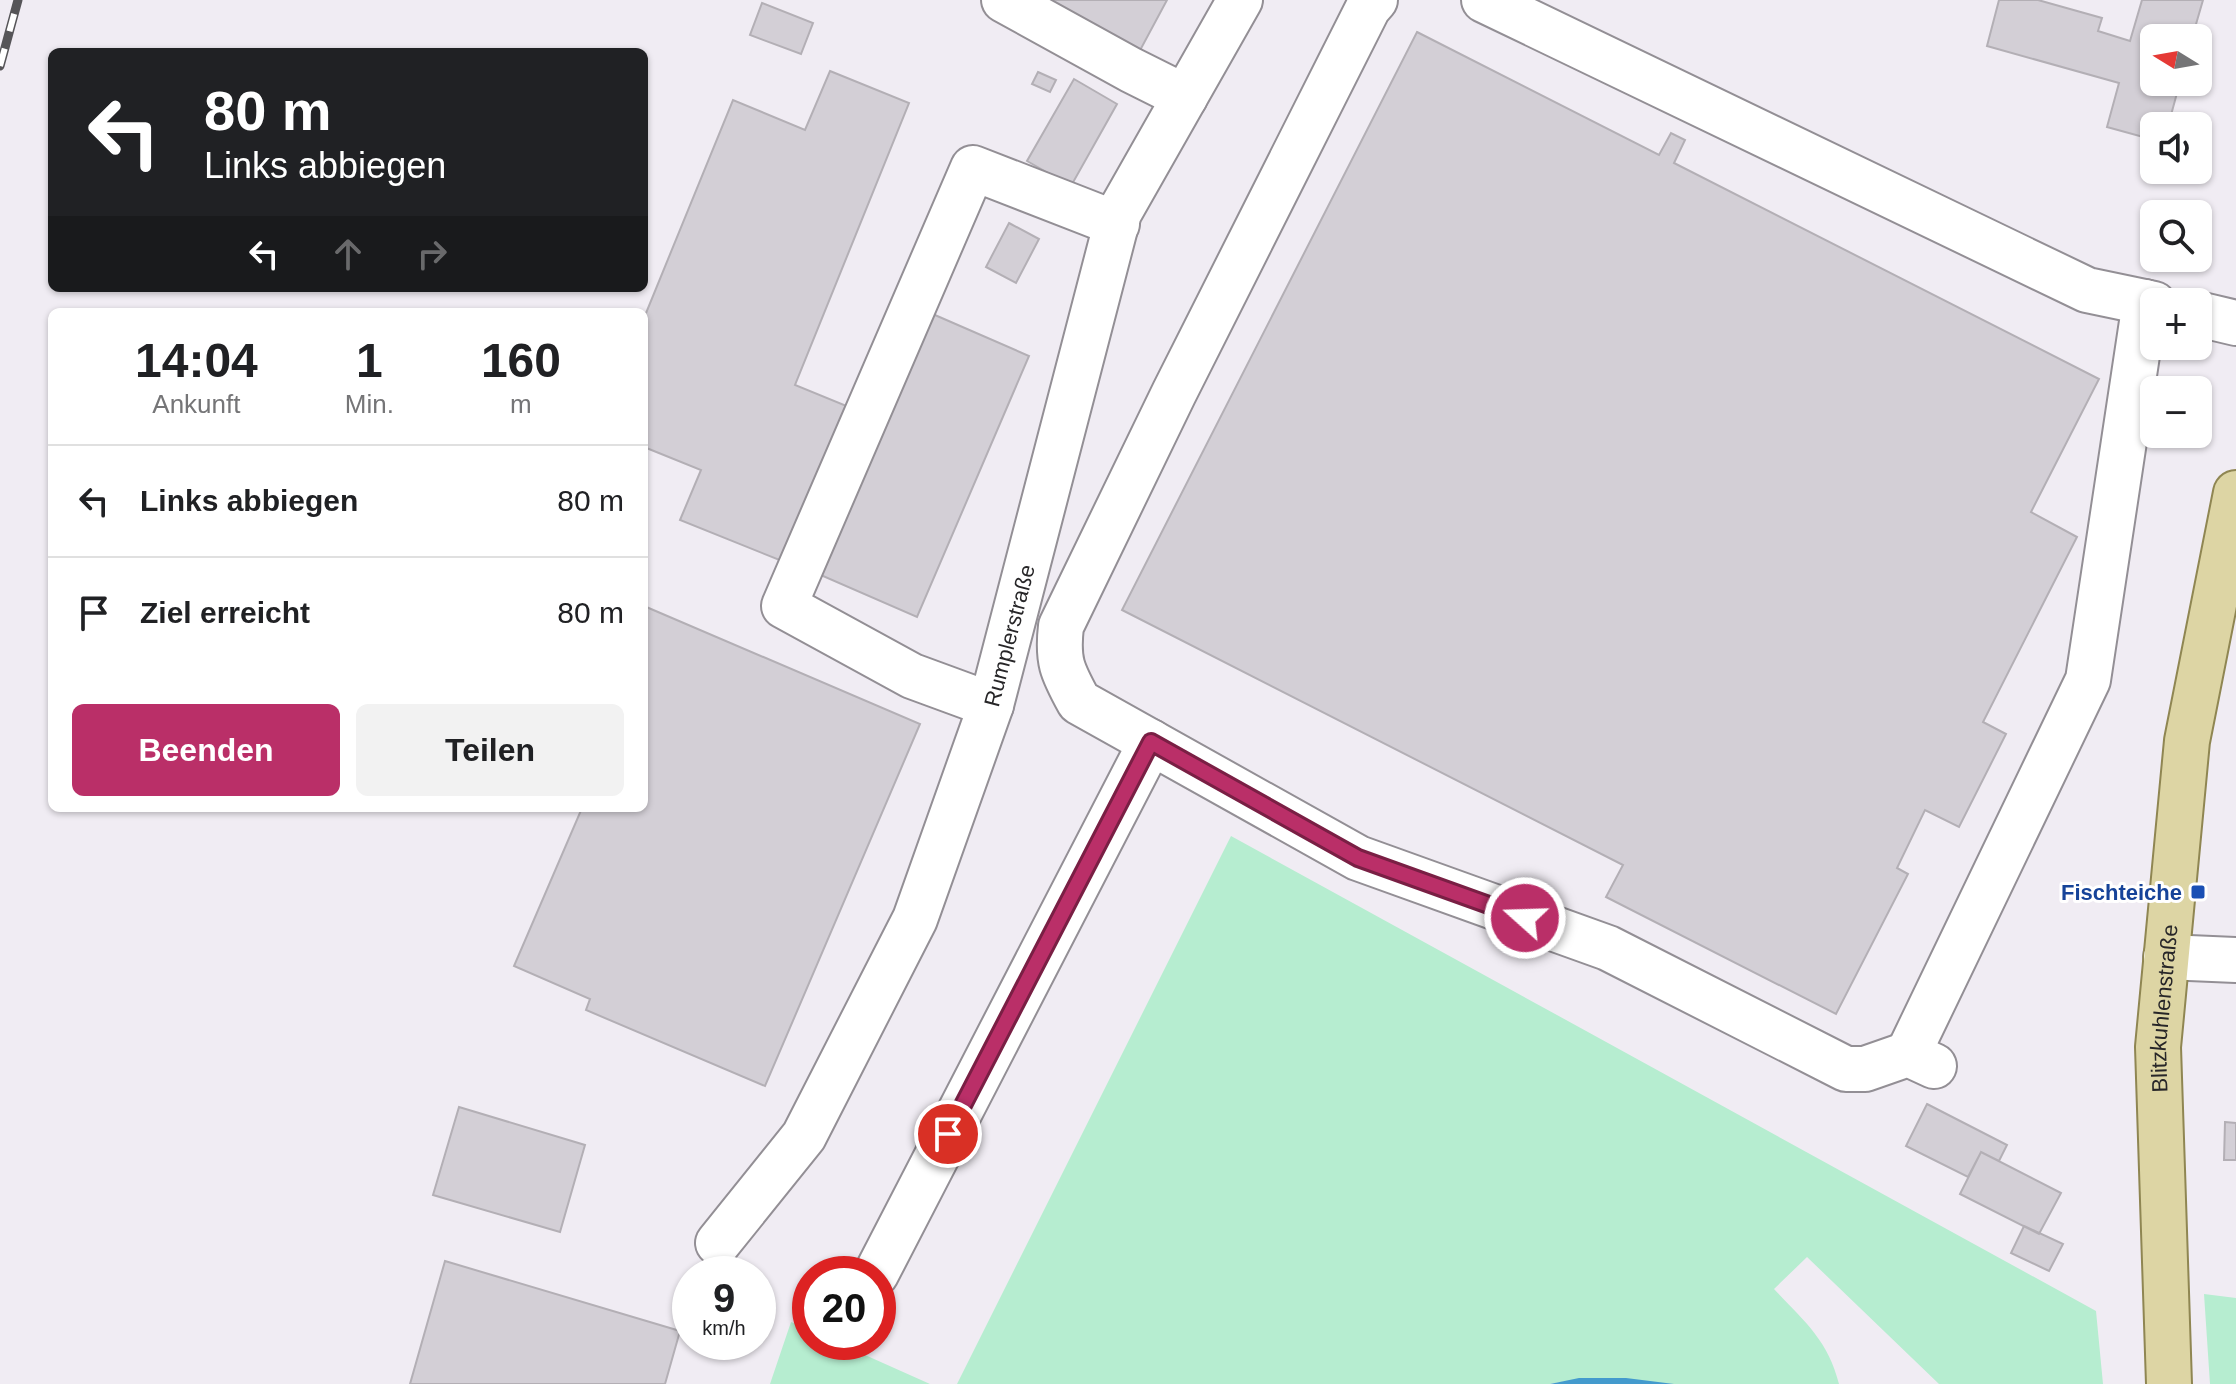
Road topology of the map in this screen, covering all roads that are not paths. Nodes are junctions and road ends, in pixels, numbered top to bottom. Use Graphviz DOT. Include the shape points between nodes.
graph roads {
  1 [pos="1004,0"];
  2 [pos="1240,0"];
  3 [pos="1375,0"];
  4 [pos="1484,0"];
  5 [pos="1185,97"];
  6 [pos="1117,224"];
  7 [pos="2140,301"];
  8 [pos="2212,317"];
  9 [pos="2236,323"];
  10 [pos="2141,360"];
  11 [pos="2236,493"];
  12 [pos="991,705"];
  13 [pos="1151,742"];
  14 [pos="2166,957"];
  15 [pos="2236,960"];
  16 [pos="718,1243"];
  17 [pos="885,1256"];
  18 [pos="2169,1384"];
  1 -- 5 [label="street"];
  2 -- 5 [label="street, Rumplerstraße"];
  3 -- 13 [label="street" via="1061,626 1058,654 1079,702"];
  4 -- 7 [label="street" via="2087,290"];
  5 -- 6 [label="street, Rumplerstraße"];
  6 -- 12 [label="street, Rumplerstraße"];
  6 -- 12 [label="street" via="973,168 784,606 912,676"];
  8 -- 9 [label="street"];
  10 -- 13 [label="street" via="2088,680 1921,1060 1846,1069 1608,948 1358,858"];
  11 -- 14 [label="main road, Blitzkuhlenstraße" via="2187,741"];
  12 -- 16 [label="street, Rumplerstraße" via="908,932 804,1136"];
  13 -- 17 [label="street"];
  14 -- 15 [label="street"];
  14 -- 18 [label="main road, Blitzkuhlenstraße" via="2158,1047"];
}
